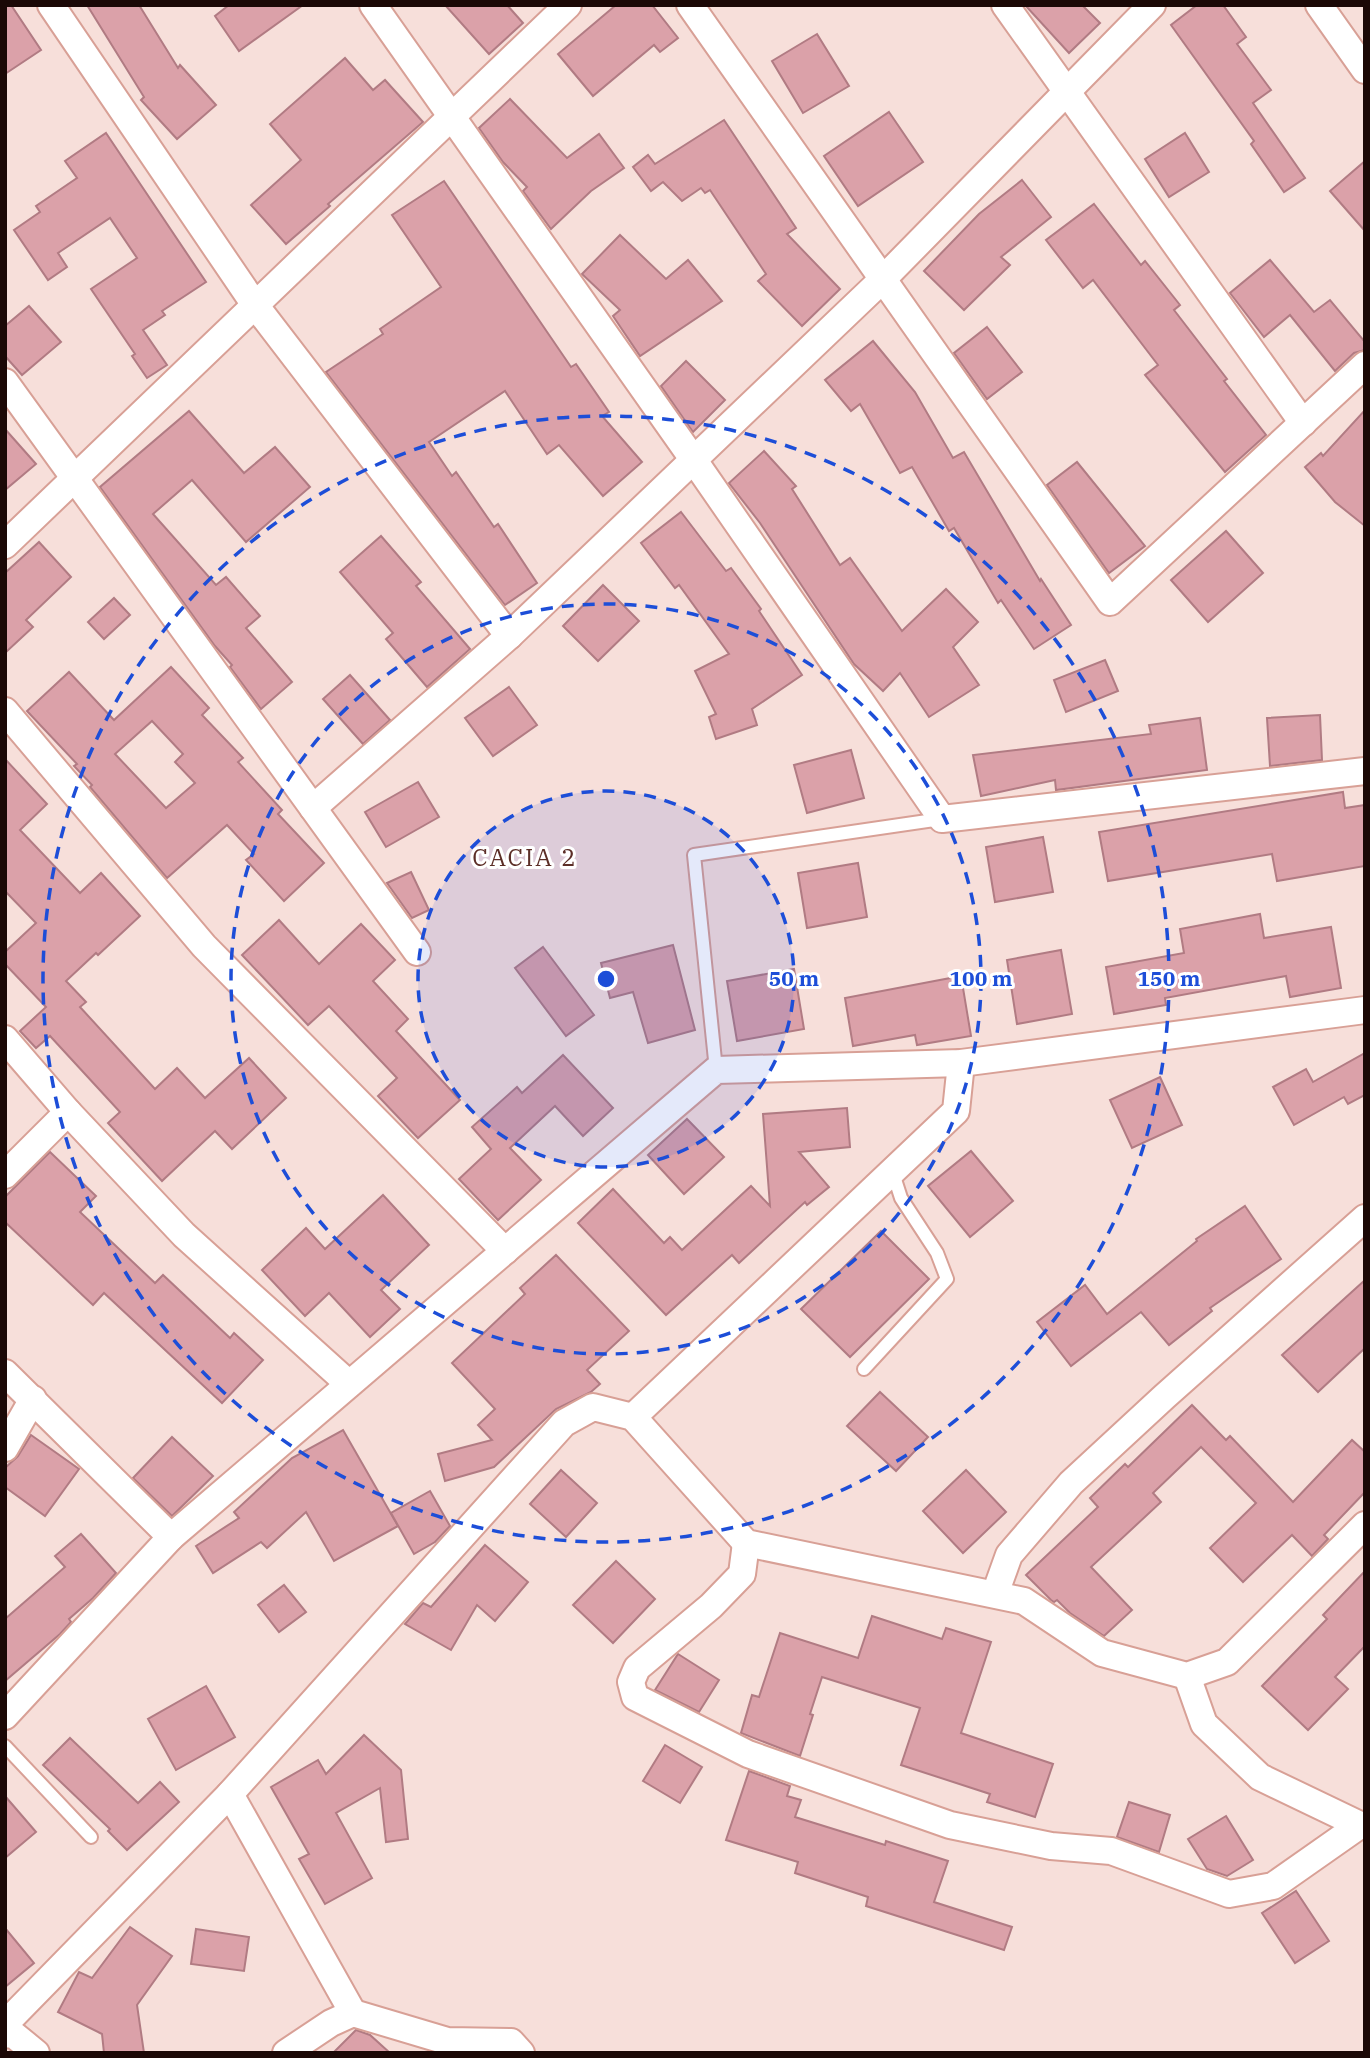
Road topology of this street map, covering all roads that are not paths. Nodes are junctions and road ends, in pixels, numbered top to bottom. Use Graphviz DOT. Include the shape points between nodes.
graph roads {
  1 [pos="51,5"];
  2 [pos="373,5"];
  3 [pos="568,5"];
  4 [pos="690,5"];
  5 [pos="1005,5"];
  6 [pos="1152,5"];
  7 [pos="1319,5"];
  8 [pos="1365,70"];
  9 [pos="1067,92"];
  10 [pos="452,117"];
  11 [pos="883,279"];
  12 [pos="255,305"];
  13 [pos="1365,365"];
  14 [pos="5,382"];
  15 [pos="1303,423"];
  16 [pos="693,459"];
  17 [pos="75,478"];
  18 [pos="5,545"];
  19 [pos="509,636"];
  20 [pos="5,711"];
  21 [pos="1365,771"];
  22 [pos="313,808"];
  23 [pos="942,819"];
  24 [pos="417,952"];
  25 [pos="1365,1010"];
  26 [pos="5,1039"];
  27 [pos="961,1063"];
  28 [pos="716,1070"];
  29 [pos="68,1112"];
  30 [pos="892,1169"];
  31 [pos="5,1175"];
  32 [pos="1365,1218"];
  33 [pos="505,1251"];
  34 [pos="864,1369"];
  35 [pos="5,1373"];
  36 [pos="349,1384"];
  37 [pos="33,1399"];
  38 [pos="633,1416"];
  39 [pos="5,1448"];
  40 [pos="1365,1525"];
  41 [pos="172,1537"];
  42 [pos="746,1543"];
  43 [pos="995,1594"];
  44 [pos="1188,1676"];
  45 [pos="5,1716"];
  46 [pos="5,1746"];
  47 [pos="230,1794"];
  48 [pos="91,1837"];
  49 [pos="354,2013"];
  50 [pos="5,2024"];
  51 [pos="5,2034"];
  52 [pos="36,2053"];
  53 [pos="286,2053"];
  54 [pos="522,2053"];
  1 -- 12 [label="street"];
  2 -- 10 [label="street"];
  3 -- 10 [label="street"];
  4 -- 11 [label="street"];
  5 -- 9 [label="street"];
  6 -- 9 [label="street"];
  7 -- 8 [label="street"];
  9 -- 11 [label="street"];
  9 -- 15 [label="street"];
  10 -- 12 [label="street"];
  10 -- 16 [label="street"];
  11 -- 15 [label="street" via="1110,602"];
  11 -- 16 [label="street"];
  12 -- 17 [label="street"];
  12 -- 19 [label="street"];
  13 -- 15 [label="street"];
  14 -- 17 [label="street"];
  16 -- 19 [label="street"];
  16 -- 23 [label="street"];
  17 -- 18 [label="street"];
  17 -- 22 [label="street"];
  19 -- 22 [label="street"];
  20 -- 33 [label="street" via="204,946"];
  21 -- 23 [label="street"];
  22 -- 24 [label="street"];
  23 -- 28 [label="lane" via="694,855"];
  25 -- 27 [label="street"];
  26 -- 29 [label="street"];
  27 -- 28 [label="street"];
  27 -- 30 [label="street" via="956,1111"];
  28 -- 33 [label="street"];
  29 -- 31 [label="street"];
  29 -- 36 [label="street" via="184,1235"];
  30 -- 34 [label="lane" via="901,1198 937,1253 947,1279"];
  30 -- 38 [label="street"];
  32 -- 43 [label="street" via="1071,1483 1009,1555"];
  33 -- 36 [label="street"];
  35 -- 37 [label="street"];
  36 -- 41 [label="street"];
  37 -- 39 [label="street"];
  37 -- 41 [label="street"];
  38 -- 42 [label="street"];
  38 -- 47 [label="street" via="593,1407 564,1423"];
  40 -- 44 [label="street" via="1227,1662"];
  41 -- 45 [label="street"];
  42 -- 43 [label="street"];
  42 -- 44 [label="street" via="742,1574 637,1668 631,1682 635,1697 748,1754 950,1825 1051,1846 1111,1851 1229,1894 1273,1886 1360,1825 1260,1777 1204,1724"];
  43 -- 44 [label="street" via="1024,1601 1102,1653"];
  46 -- 48 [label="lane"];
  47 -- 49 [label="street"];
  47 -- 50 [label="street"];
  49 -- 53 [label="street"];
  49 -- 54 [label="street" via="447,2041 511,2042"];
  51 -- 52 [label="street" via="14,2035"];
}
